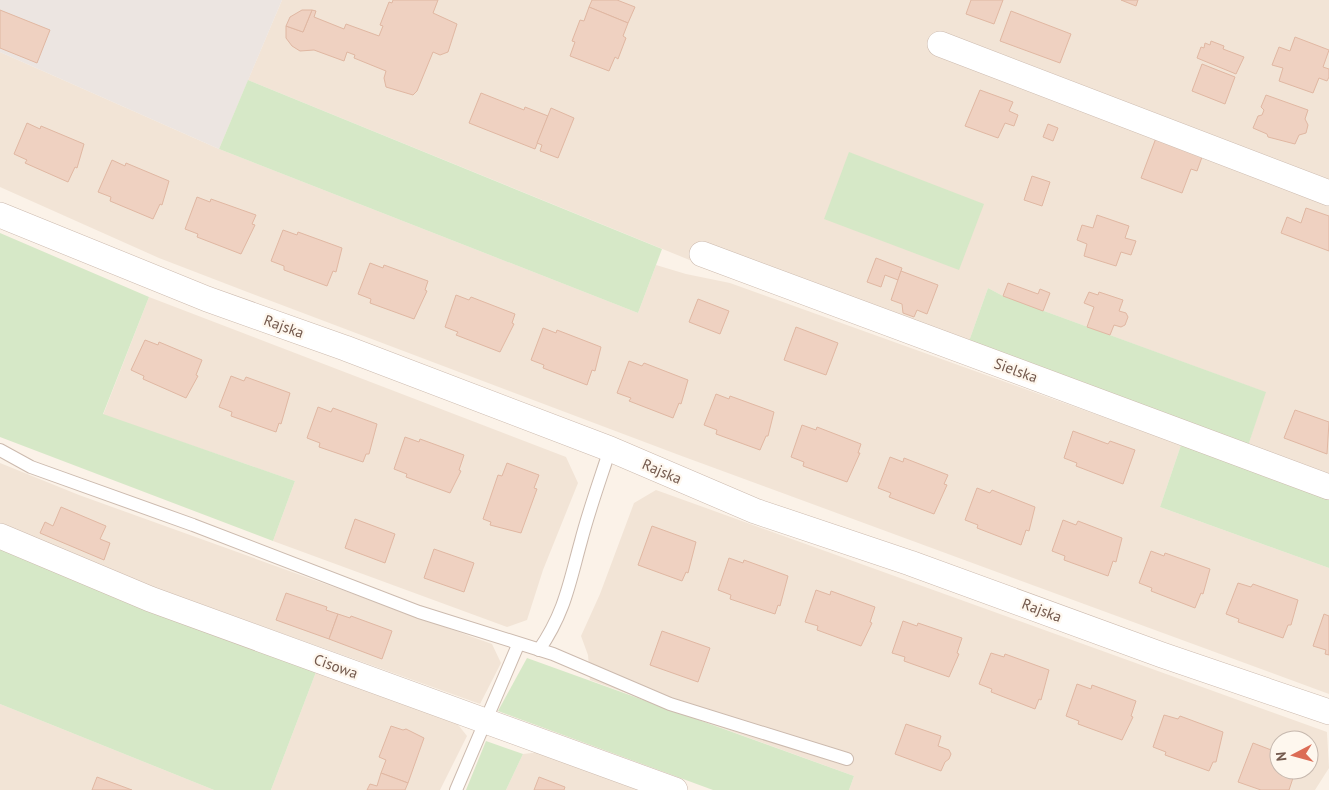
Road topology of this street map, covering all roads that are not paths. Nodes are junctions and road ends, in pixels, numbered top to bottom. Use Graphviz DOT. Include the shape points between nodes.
graph roads {
  1 [pos="940,44"];
  2 [pos="1329,193"];
  3 [pos="0,215"];
  4 [pos="702,254"];
  5 [pos="610,449"];
  6 [pos="0,450"];
  7 [pos="1329,487"];
  8 [pos="0,536"];
  9 [pos="518,645"];
  10 [pos="539,650"];
  11 [pos="1329,712"];
  12 [pos="486,721"];
  13 [pos="847,759"];
  14 [pos="456,790"];
  15 [pos="675,790"];
  1 -- 2 [label="street"];
  3 -- 5 [label="street, Rajska" via="207,299"];
  4 -- 7 [label="street, Sielska"];
  5 -- 10 [label="lane" via="563,607"];
  5 -- 11 [label="street, Rajska" via="755,511"];
  6 -- 9 [label="lane" via="31,467 419,612"];
  8 -- 12 [label="street, Cisowa" via="150,599"];
  9 -- 10 [label="lane"];
  9 -- 12 [label="lane"];
  10 -- 13 [label="lane" via="600,672 670,704"];
  12 -- 14 [label="lane"];
  12 -- 15 [label="street, Cisowa"];
}
